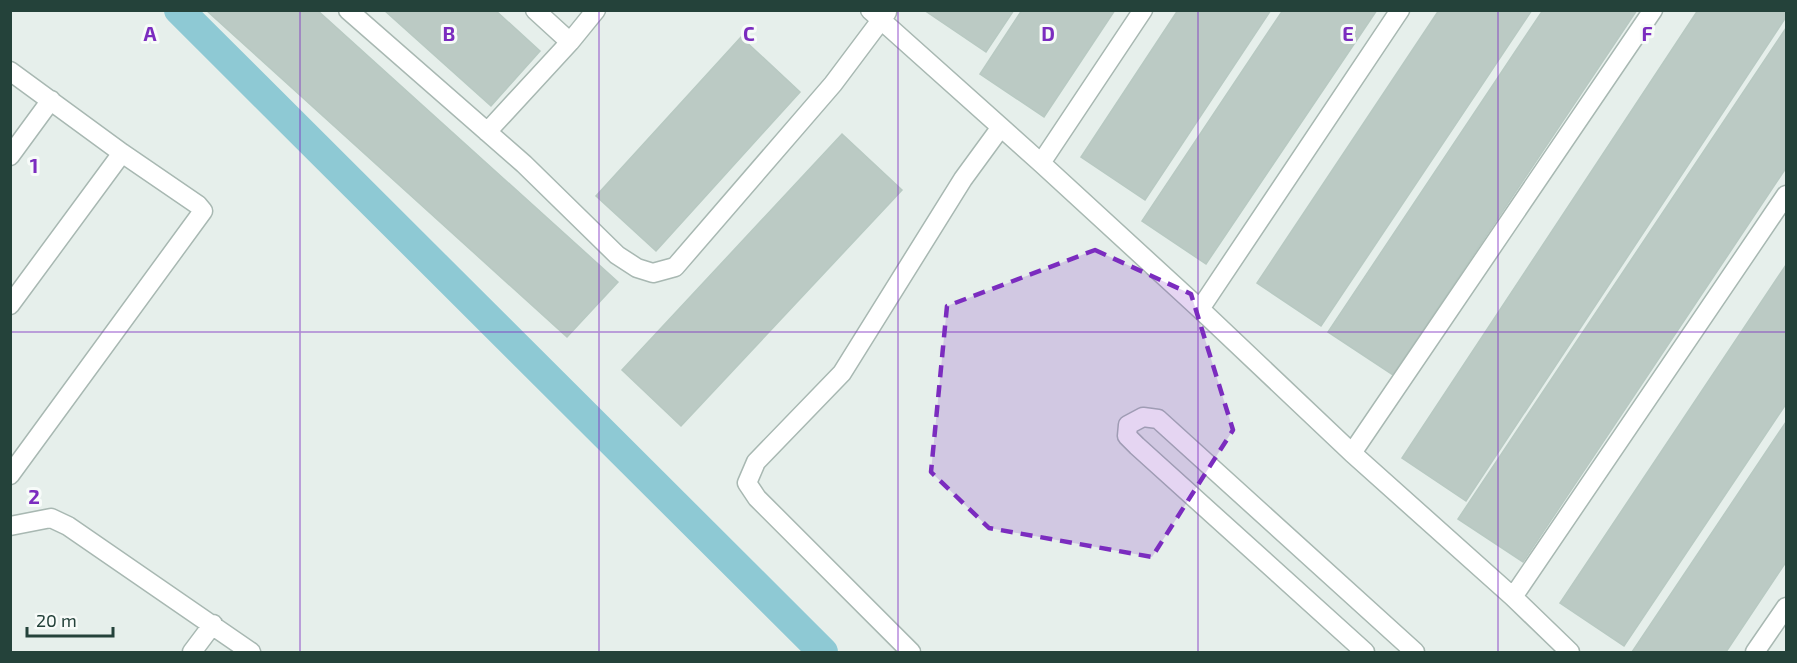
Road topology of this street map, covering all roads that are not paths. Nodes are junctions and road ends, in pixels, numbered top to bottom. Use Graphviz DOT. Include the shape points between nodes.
graph roads {
  1 [pos="348,10"];
  2 [pos="535,10"];
  3 [pos="596,10"];
  4 [pos="1143,10"];
  5 [pos="1400,10"];
  6 [pos="1653,10"];
  7 [pos="880,14"];
  8 [pos="570,42"];
  9 [pos="10,71"];
  10 [pos="51,100"];
  11 [pos="1001,127"];
  12 [pos="487,132"];
  13 [pos="122,153"];
  14 [pos="10,156"];
  15 [pos="1041,163"];
  16 [pos="1786,195"];
  17 [pos="10,305"];
  18 [pos="1200,309"];
  19 [pos="1352,453"];
  20 [pos="10,475"];
  21 [pos="10,526"];
  22 [pos="1513,597"];
  23 [pos="1786,607"];
  24 [pos="213,624"];
  25 [pos="192,652"];
  26 [pos="251,652"];
  27 [pos="911,652"];
  28 [pos="1365,652"];
  29 [pos="1415,652"];
  30 [pos="1570,652"];
  31 [pos="1755,652"];
  1 -- 12 [label="street"];
  2 -- 8 [label="street"];
  3 -- 8 [label="street"];
  4 -- 15 [label="street"];
  5 -- 18 [label="street"];
  6 -- 19 [label="street"];
  7 -- 11 [label="street"];
  7 -- 12 [label="street" via="833,84 675,267 653,273 617,255"];
  8 -- 12 [label="street"];
  9 -- 10 [label="street"];
  10 -- 13 [label="street"];
  10 -- 14 [label="street"];
  11 -- 15 [label="street"];
  11 -- 27 [label="street" via="963,178 842,373 756,462 747,483 757,498"];
  13 -- 17 [label="street"];
  13 -- 20 [label="street" via="198,205 202,215"];
  15 -- 18 [label="street"];
  16 -- 22 [label="street"];
  18 -- 19 [label="street"];
  19 -- 22 [label="street"];
  21 -- 24 [label="street" via="51,518 68,526"];
  22 -- 30 [label="street"];
  23 -- 31 [label="street"];
  24 -- 25 [label="street"];
  24 -- 26 [label="street"];
  28 -- 29 [label="street" via="1137,446 1127,436 1128,425 1143,417 1158,419"];
}
